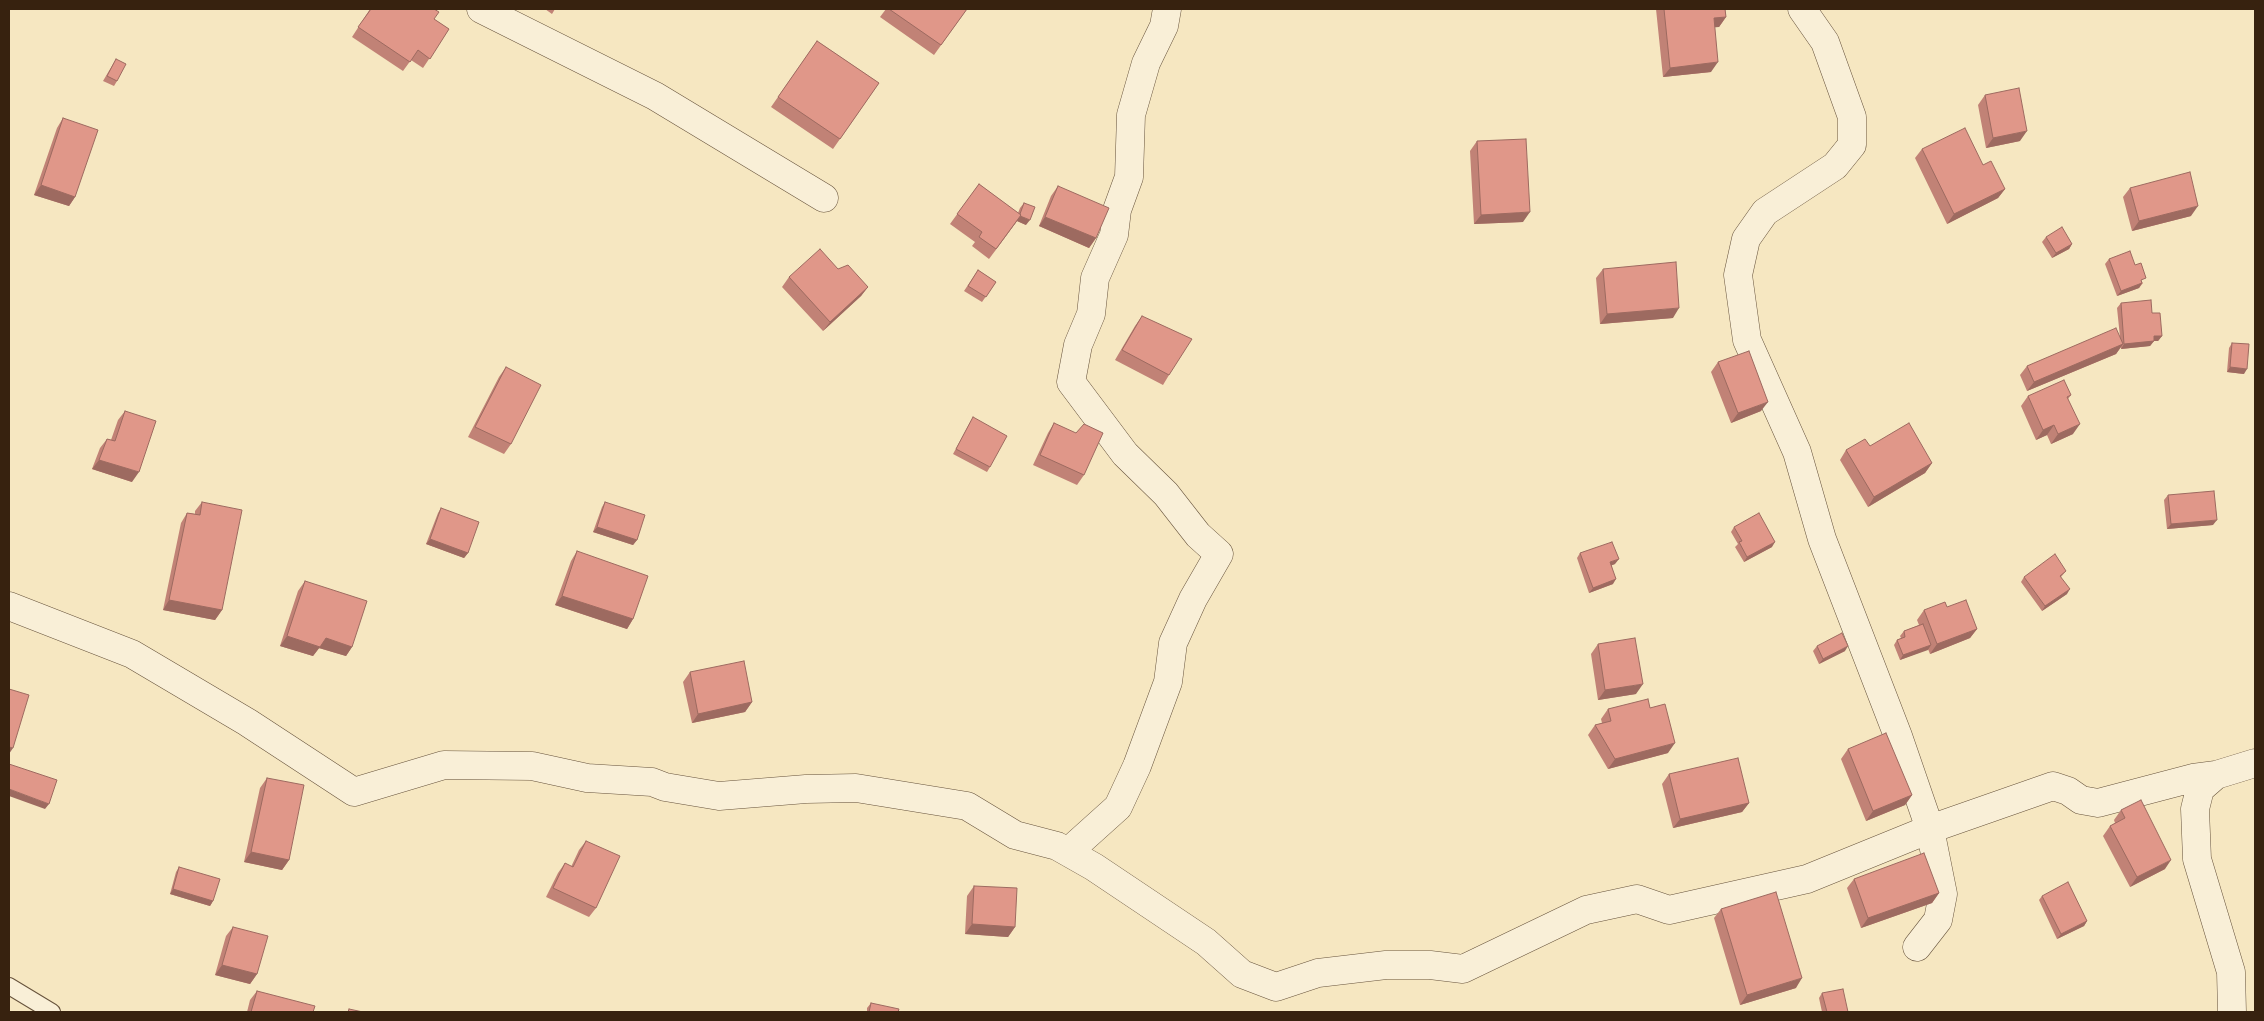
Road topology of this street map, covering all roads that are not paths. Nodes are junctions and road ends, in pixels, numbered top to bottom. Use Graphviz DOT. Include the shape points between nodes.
graph roads {
  1 [pos="481,9"];
  2 [pos="1167,9"];
  3 [pos="1802,9"];
  4 [pos="824,198"];
  5 [pos="9,606"];
  6 [pos="2255,764"];
  7 [pos="2216,775"];
  8 [pos="1930,829"];
  9 [pos="1068,852"];
  10 [pos="1917,947"];
  11 [pos="9,986"];
  12 [pos="52,1012"];
  13 [pos="2232,1012"];
  1 -- 4 [label="street" via="654,96"];
  2 -- 9 [label="street" via="1164,26 1146,63 1131,114 1129,177 1117,210 1114,235 1094,278 1092,314 1078,345 1071,382 1125,454 1219,554 1173,643 1168,682 1118,807"];
  3 -- 8 [label="street" via="1825,42 1852,117 1852,145 1835,166 1765,212 1746,239 1738,275 1747,340 1797,452 1822,539"];
  5 -- 9 [label="street" via="132,654 247,722 354,792 444,765 532,766 587,778 652,782 665,788 719,796 856,788 966,806 1016,835"];
  6 -- 7 [label="street"];
  7 -- 8 [label="street" via="2098,802 2081,800 2053,786"];
  7 -- 13 [label="street" via="2200,789 2195,809 2197,859 2231,972"];
  8 -- 9 [label="street" via="1807,879 1669,910 1637,900 1586,910 1463,969 1386,965 1318,973 1276,987 1242,974 1206,942"];
  8 -- 10 [label="street" via="1943,894 1938,920"];
  11 -- 12 [label="lane"];
}
